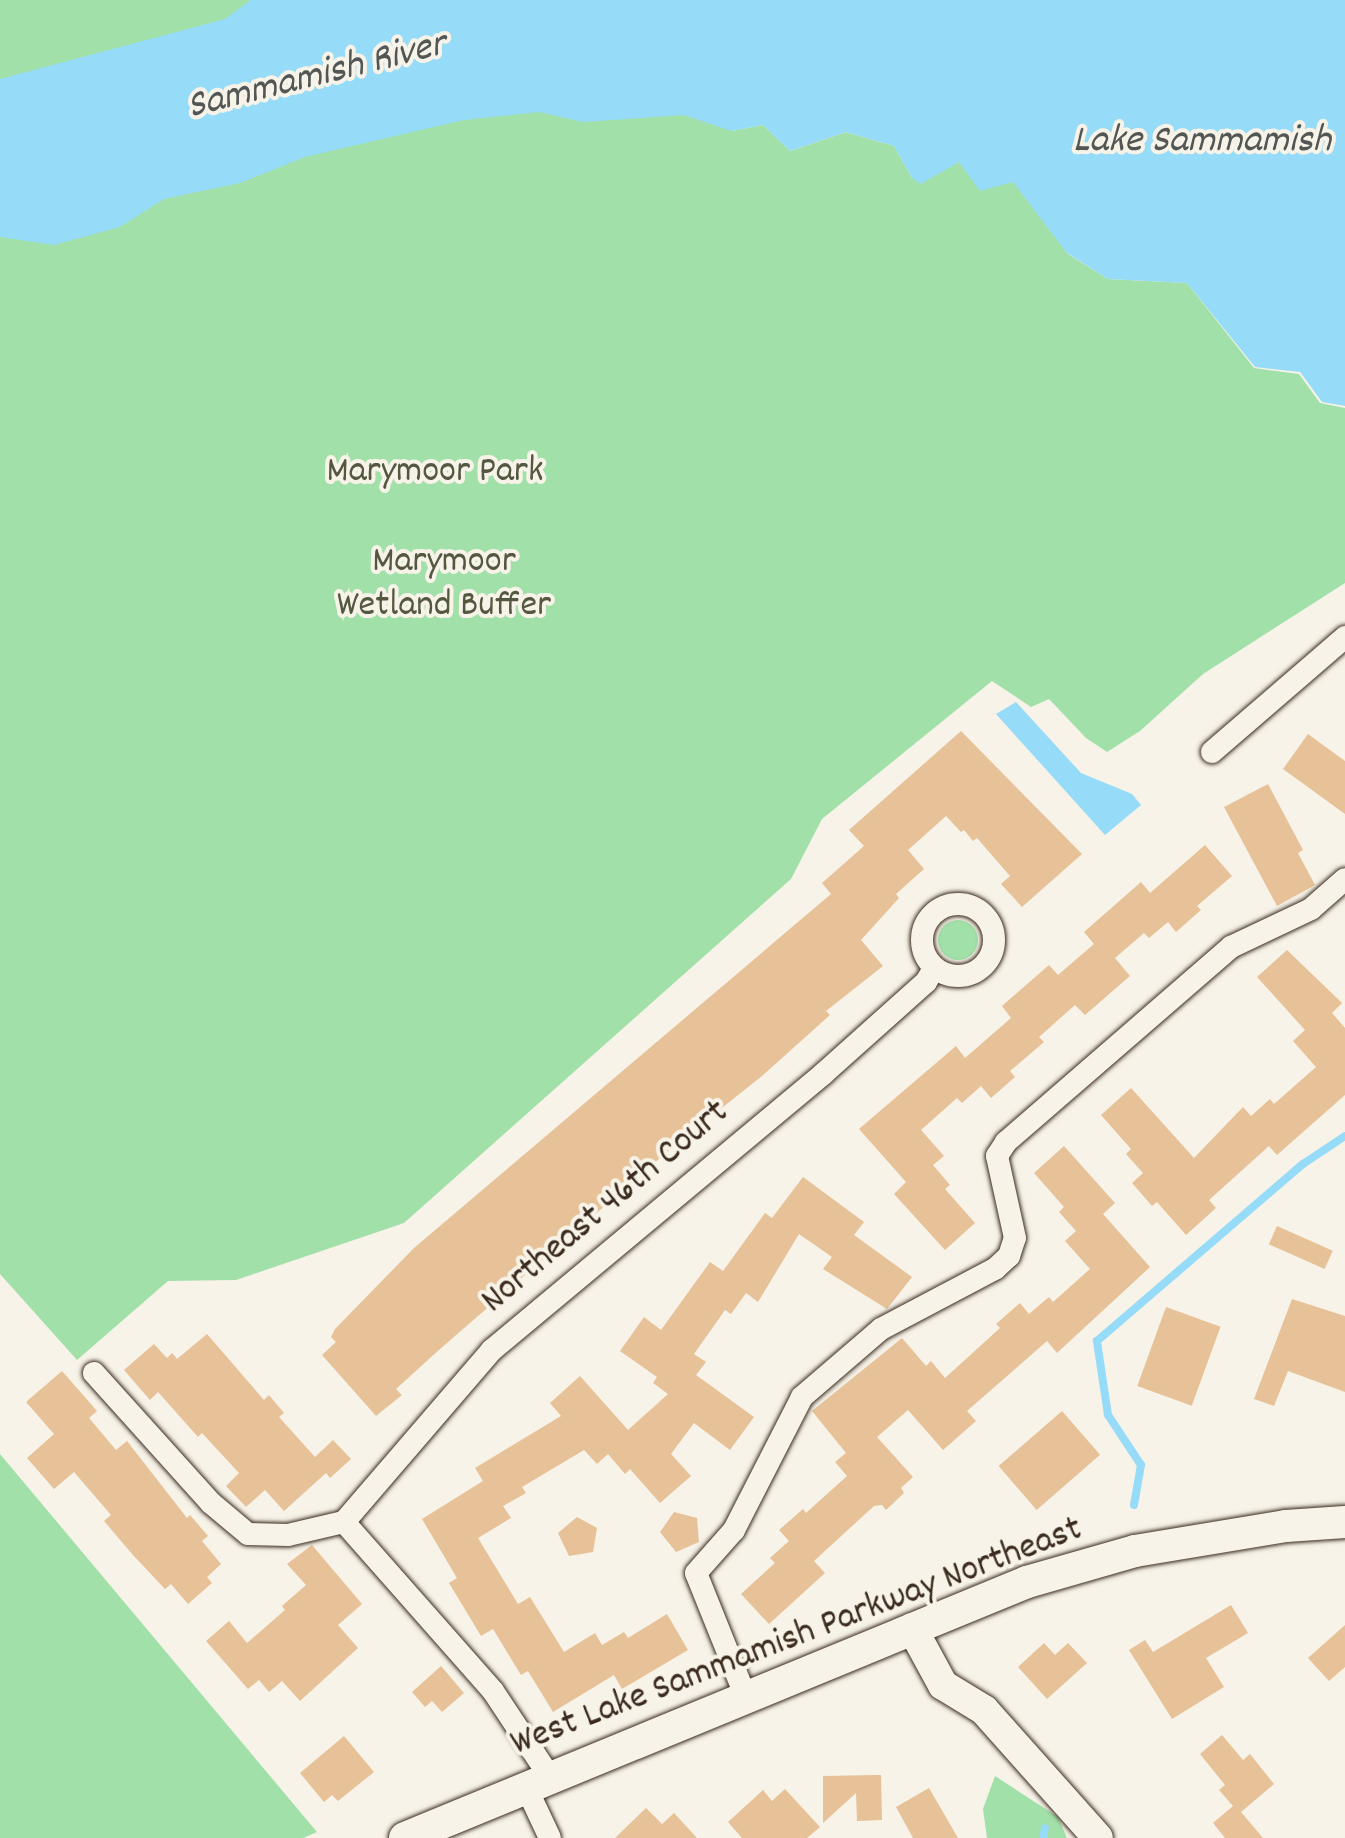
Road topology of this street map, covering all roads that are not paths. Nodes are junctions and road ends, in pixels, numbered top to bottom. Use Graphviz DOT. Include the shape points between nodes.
graph roads {
  1 [pos="1345,637"];
  2 [pos="1212,752"];
  3 [pos="1345,879"];
  4 [pos="934,968"];
  5 [pos="94,1373"];
  6 [pos="344,1522"];
  7 [pos="1345,1522"];
  8 [pos="912,1628"];
  9 [pos="745,1696"];
  10 [pos="538,1782"];
  11 [pos="405,1838"];
  12 [pos="550,1838"];
  13 [pos="1098,1838"];
  1 -- 2 [label="street"];
  3 -- 9 [label="street" via="1310,909 1231,947 1006,1142 997,1156 1015,1238 1010,1256 881,1330 802,1397 734,1530 696,1573"];
  4 -- 6 [label="street, Northeast 46th Court" via="823,1074 492,1350"];
  5 -- 6 [label="street" via="211,1503 248,1534 277,1536"];
  6 -- 10 [label="street" via="493,1691"];
  7 -- 8 [label="main road, West Lake Sammamish Parkway Northeast" via="1135,1551 1027,1582"];
  8 -- 9 [label="main road, West Lake Sammamish Parkway Northeast"];
  8 -- 13 [label="street" via="944,1685 984,1710"];
  9 -- 10 [label="main road, West Lake Sammamish Parkway Northeast"];
  10 -- 11 [label="main road, West Lake Sammamish Parkway Northeast"];
  10 -- 12 [label="street"];
}
